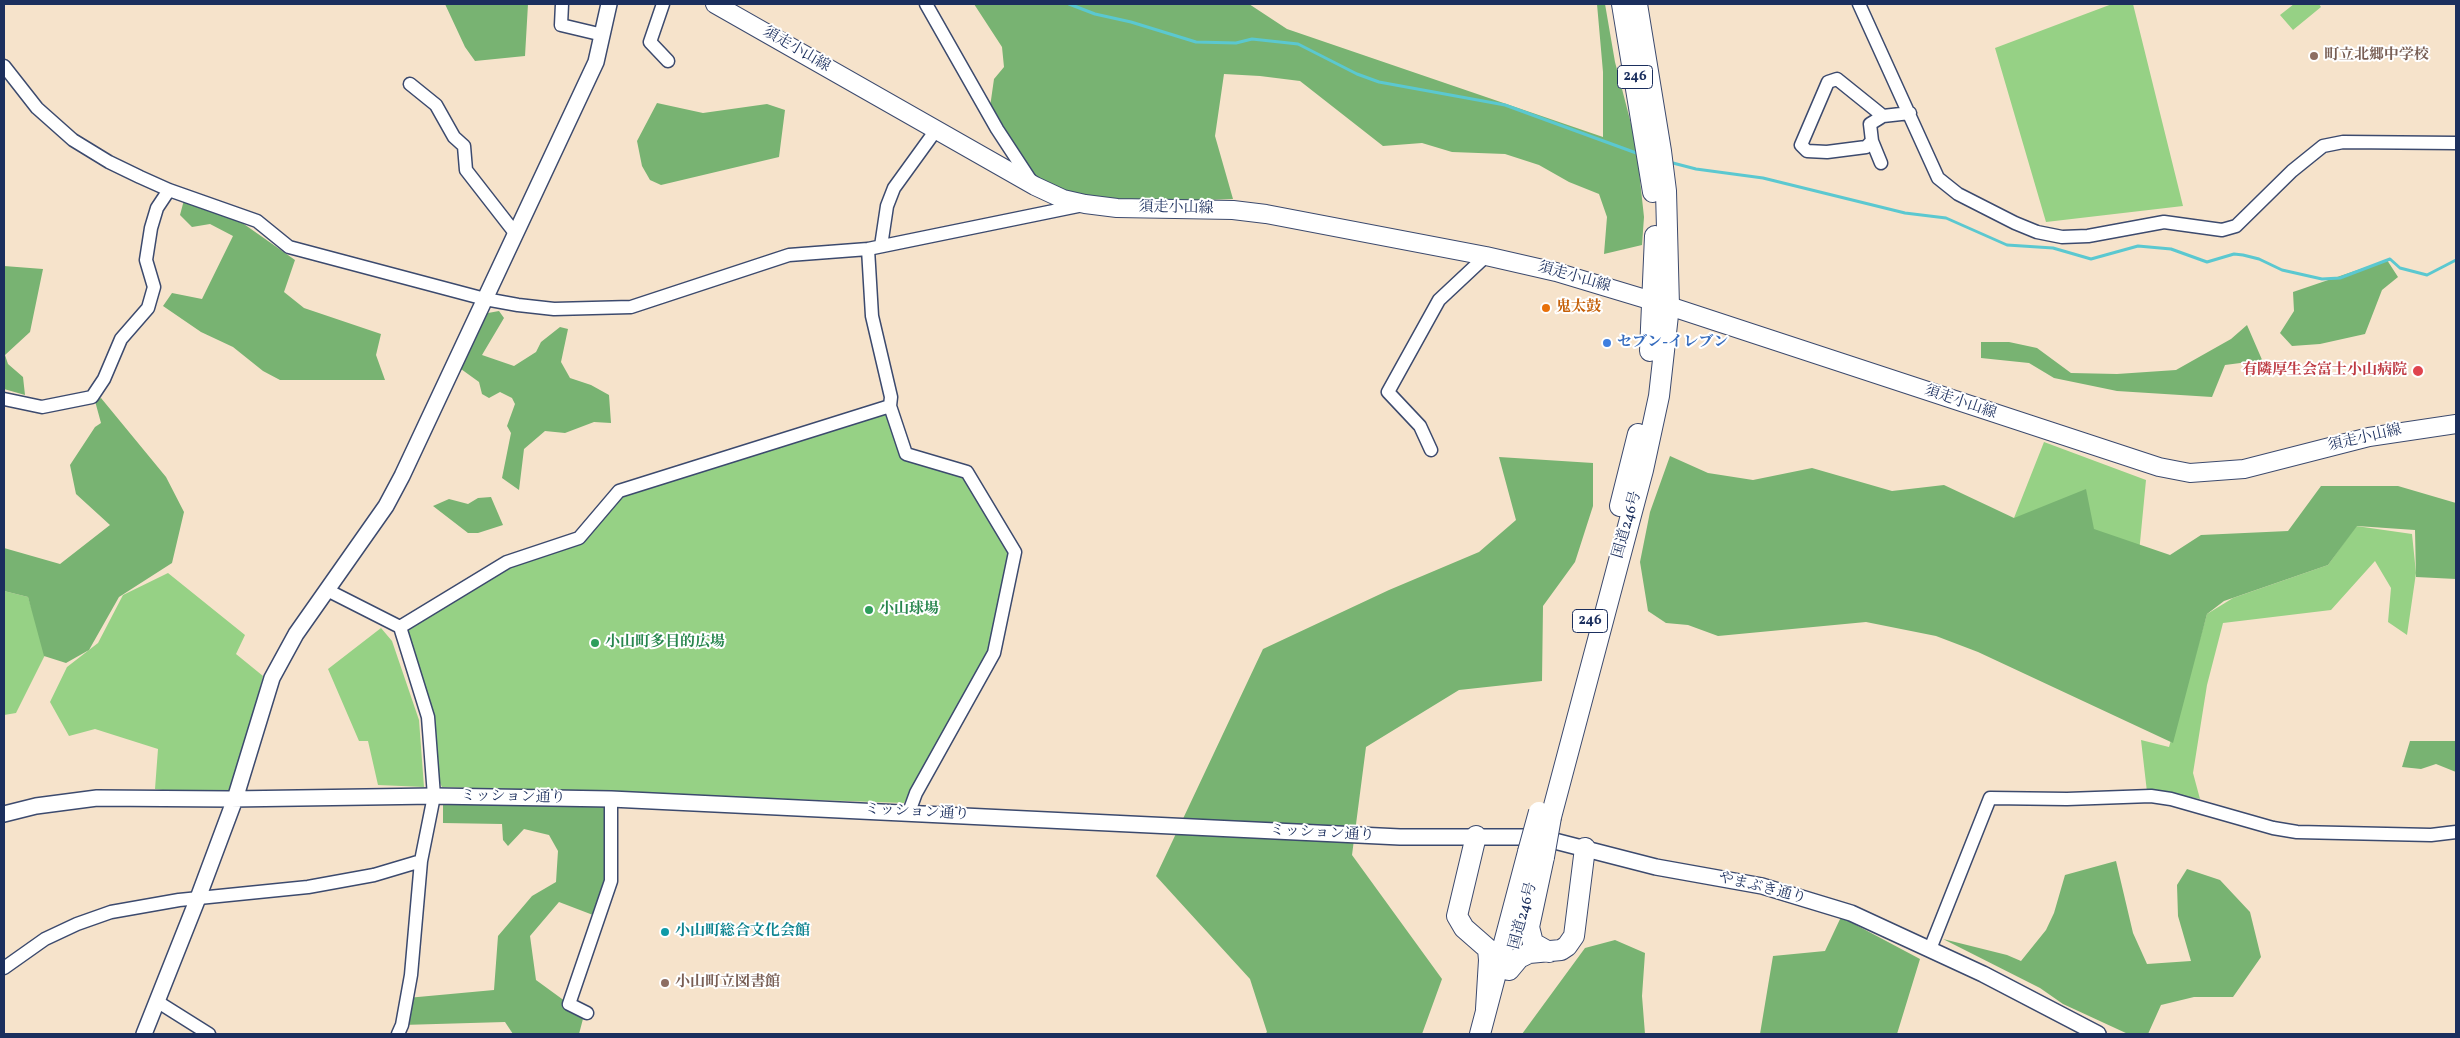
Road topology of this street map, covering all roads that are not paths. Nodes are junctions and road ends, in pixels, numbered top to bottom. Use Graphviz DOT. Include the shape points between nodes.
graph roads {
  1 [pos="562,4"];
  2 [pos="609,4"];
  3 [pos="663,4"];
  4 [pos="715,4"];
  5 [pos="926,4"];
  6 [pos="1622,4"];
  7 [pos="1637,4"];
  8 [pos="1859,4"];
  9 [pos="603,35"];
  10 [pos="668,61"];
  11 [pos="4,66"];
  12 [pos="410,84"];
  13 [pos="1910,113"];
  14 [pos="1882,116"];
  15 [pos="936,130"];
  16 [pos="1872,141"];
  17 [pos="2456,143"];
  18 [pos="1654,151"];
  19 [pos="1881,164"];
  20 [pos="1035,186"];
  21 [pos="169,190"];
  22 [pos="1085,204"];
  23 [pos="515,234"];
  24 [pos="881,246"];
  25 [pos="868,248"];
  26 [pos="1486,256"];
  27 [pos="485,299"];
  28 [pos="1662,304"];
  29 [pos="4,399"];
  30 [pos="890,406"];
  31 [pos="2456,424"];
  32 [pos="1431,450"];
  33 [pos="327,590"];
  34 [pos="400,627"];
  35 [pos="434,796"];
  36 [pos="235,799"];
  37 [pos="611,799"];
  38 [pos="909,812"];
  39 [pos="4,814"];
  40 [pos="2456,832"];
  41 [pos="1476,836"];
  42 [pos="1400,837"];
  43 [pos="1585,848"];
  44 [pos="1537,855"];
  45 [pos="421,861"];
  46 [pos="198,898"];
  47 [pos="1514,904"];
  48 [pos="1468,931"];
  49 [pos="1930,949"];
  50 [pos="1549,952"];
  51 [pos="4,968"];
  52 [pos="1509,970"];
  53 [pos="158,1002"];
  54 [pos="1486,1009"];
  55 [pos="586,1013"];
  56 [pos="144,1034"];
  57 [pos="208,1034"];
  58 [pos="398,1034"];
  59 [pos="1480,1034"];
  60 [pos="1492,1034"];
  61 [pos="2098,1034"];
  1 -- 9 [label="street" via="561,25"];
  2 -- 9 [label="street"];
  3 -- 10 [label="street" via="650,42"];
  4 -- 15 [label="main road, 須走小山線"];
  5 -- 20 [label="street" via="997,129"];
  6 -- 18 [label="highway, 国道246号 / 246"];
  7 -- 18 [label="highway, 国道246号 / 246"];
  8 -- 13 [label="street"];
  9 -- 23 [label="street" via="596,62"];
  11 -- 21 [label="street" via="37,108 74,140 109,162"];
  12 -- 23 [label="street" via="436,105 454,137 464,146 466,170"];
  13 -- 14 [label="street"];
  13 -- 17 [label="street" via="1938,178 1958,194 2014,223 2062,237 2088,236 2164,222 2222,230 2236,226 2292,171 2323,146 2343,142"];
  14 -- 16 [label="street" via="1870,124"];
  14 -- 16 [label="street" via="1837,79 1828,82 1801,145 1807,151 1827,152 1866,146"];
  15 -- 20 [label="main road, 須走小山線"];
  15 -- 24 [label="street" via="894,188 887,206"];
  16 -- 19 [label="street"];
  18 -- 28 [label="highway, 国道246号 / 246" via="1660,193"];
  20 -- 22 [label="main road, 須走小山線" via="1062,199"];
  21 -- 27 [label="street" via="257,221 289,247"];
  21 -- 29 [label="street" via="156,208 150,228 146,260 154,287 148,308 121,339 104,380 92,397 42,407"];
  22 -- 24 [label="street"];
  22 -- 26 [label="main road, 須走小山線" via="1266,214"];
  23 -- 27 [label="street"];
  24 -- 25 [label="street"];
  25 -- 27 [label="street" via="789,255 631,307 554,309"];
  25 -- 30 [label="street" via="872,316 892,397"];
  26 -- 28 [label="main road, 須走小山線" via="1556,272"];
  26 -- 32 [label="street" via="1438,300 1388,392 1420,426"];
  27 -- 33 [label="street" via="386,506"];
  28 -- 31 [label="main road, 須走小山線" via="2130,460 2190,473 2244,469 2369,436"];
  28 -- 44 [label="highway, 国道246号 / 246, bridge" via="1659,396 1643,470 1545,814"];
  30 -- 34 [label="street" via="619,490 579,538 507,562"];
  30 -- 38 [label="street" via="906,454 967,472 1015,552 994,653 916,793"];
  33 -- 34 [label="street"];
  33 -- 36 [label="street" via="296,634 272,678"];
  34 -- 35 [label="street" via="428,717"];
  35 -- 36 [label="street, ミッション通り"];
  35 -- 37 [label="street, ミッション通り"];
  35 -- 45 [label="street"];
  36 -- 39 [label="street, ミッション通り" via="97,798"];
  36 -- 46 [label="street"];
  37 -- 38 [label="street, ミッション通り"];
  37 -- 55 [label="street" via="611,881 569,1004"];
  38 -- 42 [label="street, ミッション通り"];
  40 -- 49 [label="street" via="2431,836 2296,832 2151,796 1990,798"];
  41 -- 42 [label="street, やまぶき通り"];
  41 -- 43 [label="street, やまぶき通り" via="1539,837"];
  41 -- 48 [label="highway" via="1456,916"];
  43 -- 49 [label="street, やまぶき通り" via="1656,867 1762,886 1851,914"];
  43 -- 50 [label="highway" via="1574,936 1561,950"];
  44 -- 47 [label="highway, 国道246号"];
  44 -- 50 [label="highway" via="1529,928 1533,944"];
  44 -- 52 [label="highway, 国道246号"];
  45 -- 46 [label="street" via="374,875 308,887"];
  45 -- 58 [label="street" via="411,975"];
  46 -- 51 [label="street" via="102,915 46,939"];
  46 -- 53 [label="street"];
  47 -- 48 [label="highway" via="1490,930"];
  47 -- 54 [label="highway, 国道246号"];
  48 -- 54 [label="highway" via="1485,945 1489,954"];
  49 -- 61 [label="street, やまぶき通り"];
  50 -- 52 [label="highway" via="1529,952"];
  52 -- 60 [label="highway, 国道246号"];
  53 -- 56 [label="street"];
  53 -- 57 [label="street"];
  54 -- 59 [label="highway, 国道246号"];
}
